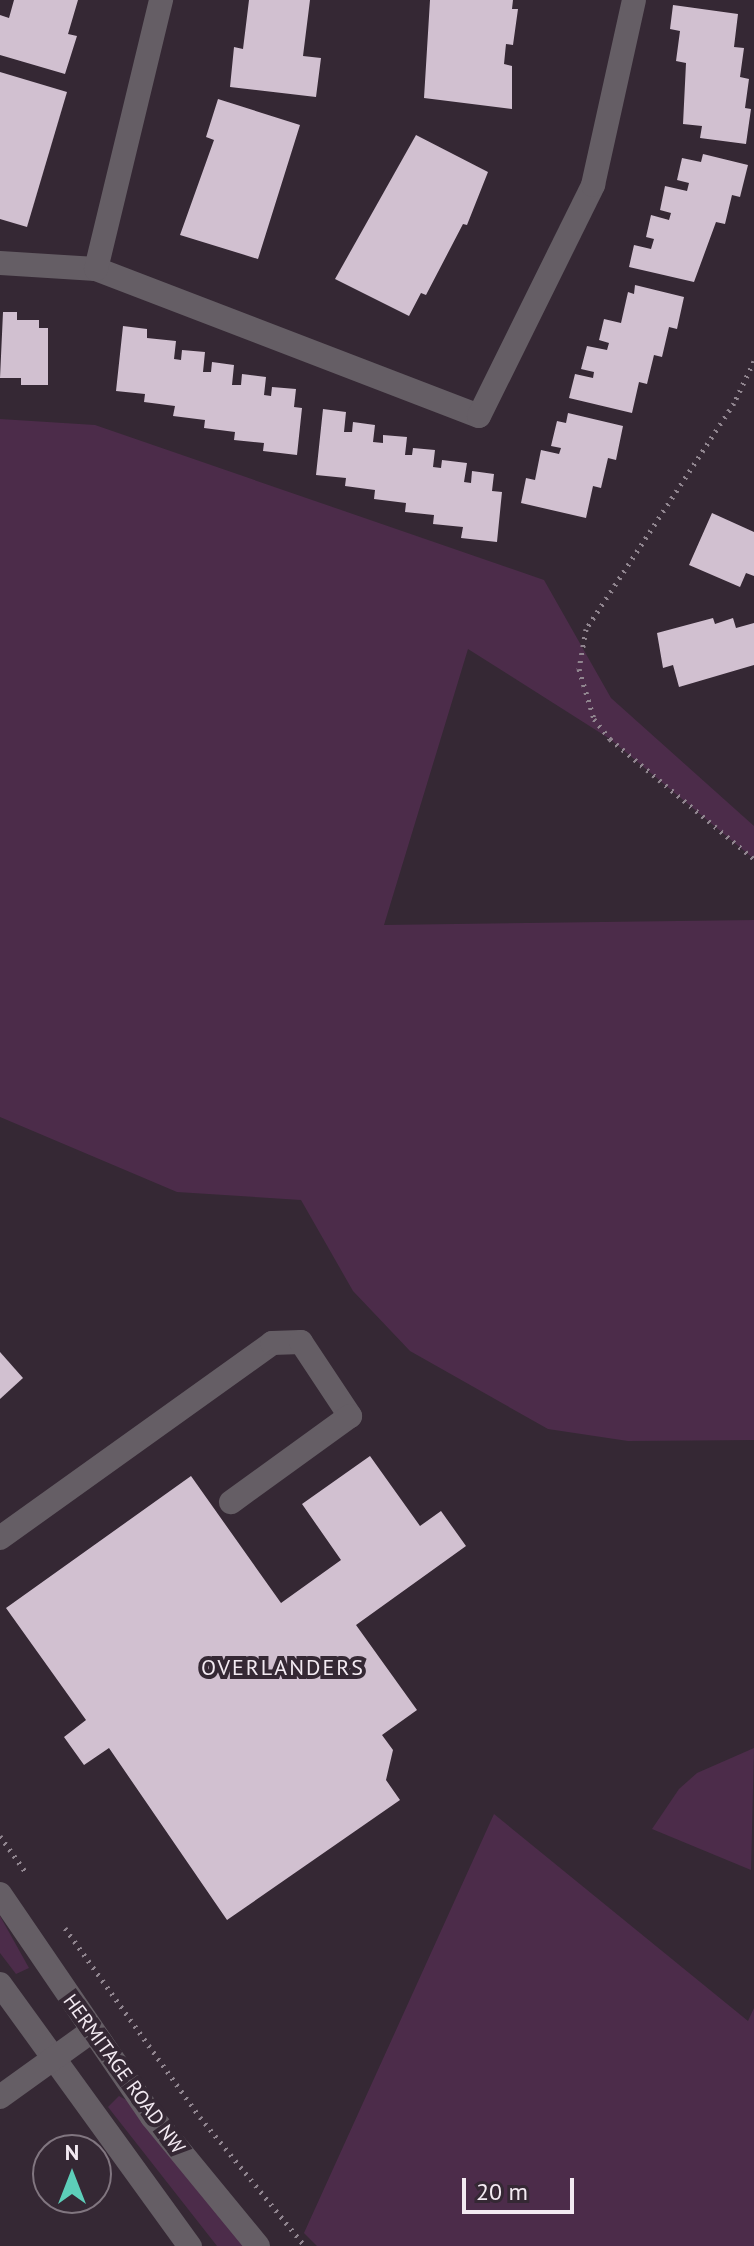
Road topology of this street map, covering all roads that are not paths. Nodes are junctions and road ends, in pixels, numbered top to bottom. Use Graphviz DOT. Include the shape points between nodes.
graph roads {
  1 [pos="161,0"];
  2 [pos="634,0"];
  3 [pos="0,263"];
  4 [pos="96,269"];
  5 [pos="231,1502"];
  6 [pos="0,1538"];
  7 [pos="0,1894"];
  8 [pos="0,1984"];
  9 [pos="92,2031"];
  10 [pos="52,2059"];
  11 [pos="0,2097"];
  12 [pos="190,2246"];
  13 [pos="258,2246"];
  1 -- 4 [label="street"];
  2 -- 4 [label="street" via="593,185 479,416"];
  3 -- 4 [label="street"];
  5 -- 6 [label="street" via="350,1416 301,1342 272,1343"];
  7 -- 9 [label="street, HERMITAGE ROAD NW"];
  8 -- 10 [label="street"];
  9 -- 10 [label="street"];
  9 -- 13 [label="street, HERMITAGE ROAD NW" via="162,2129"];
  10 -- 11 [label="street"];
  10 -- 12 [label="street"];
}
